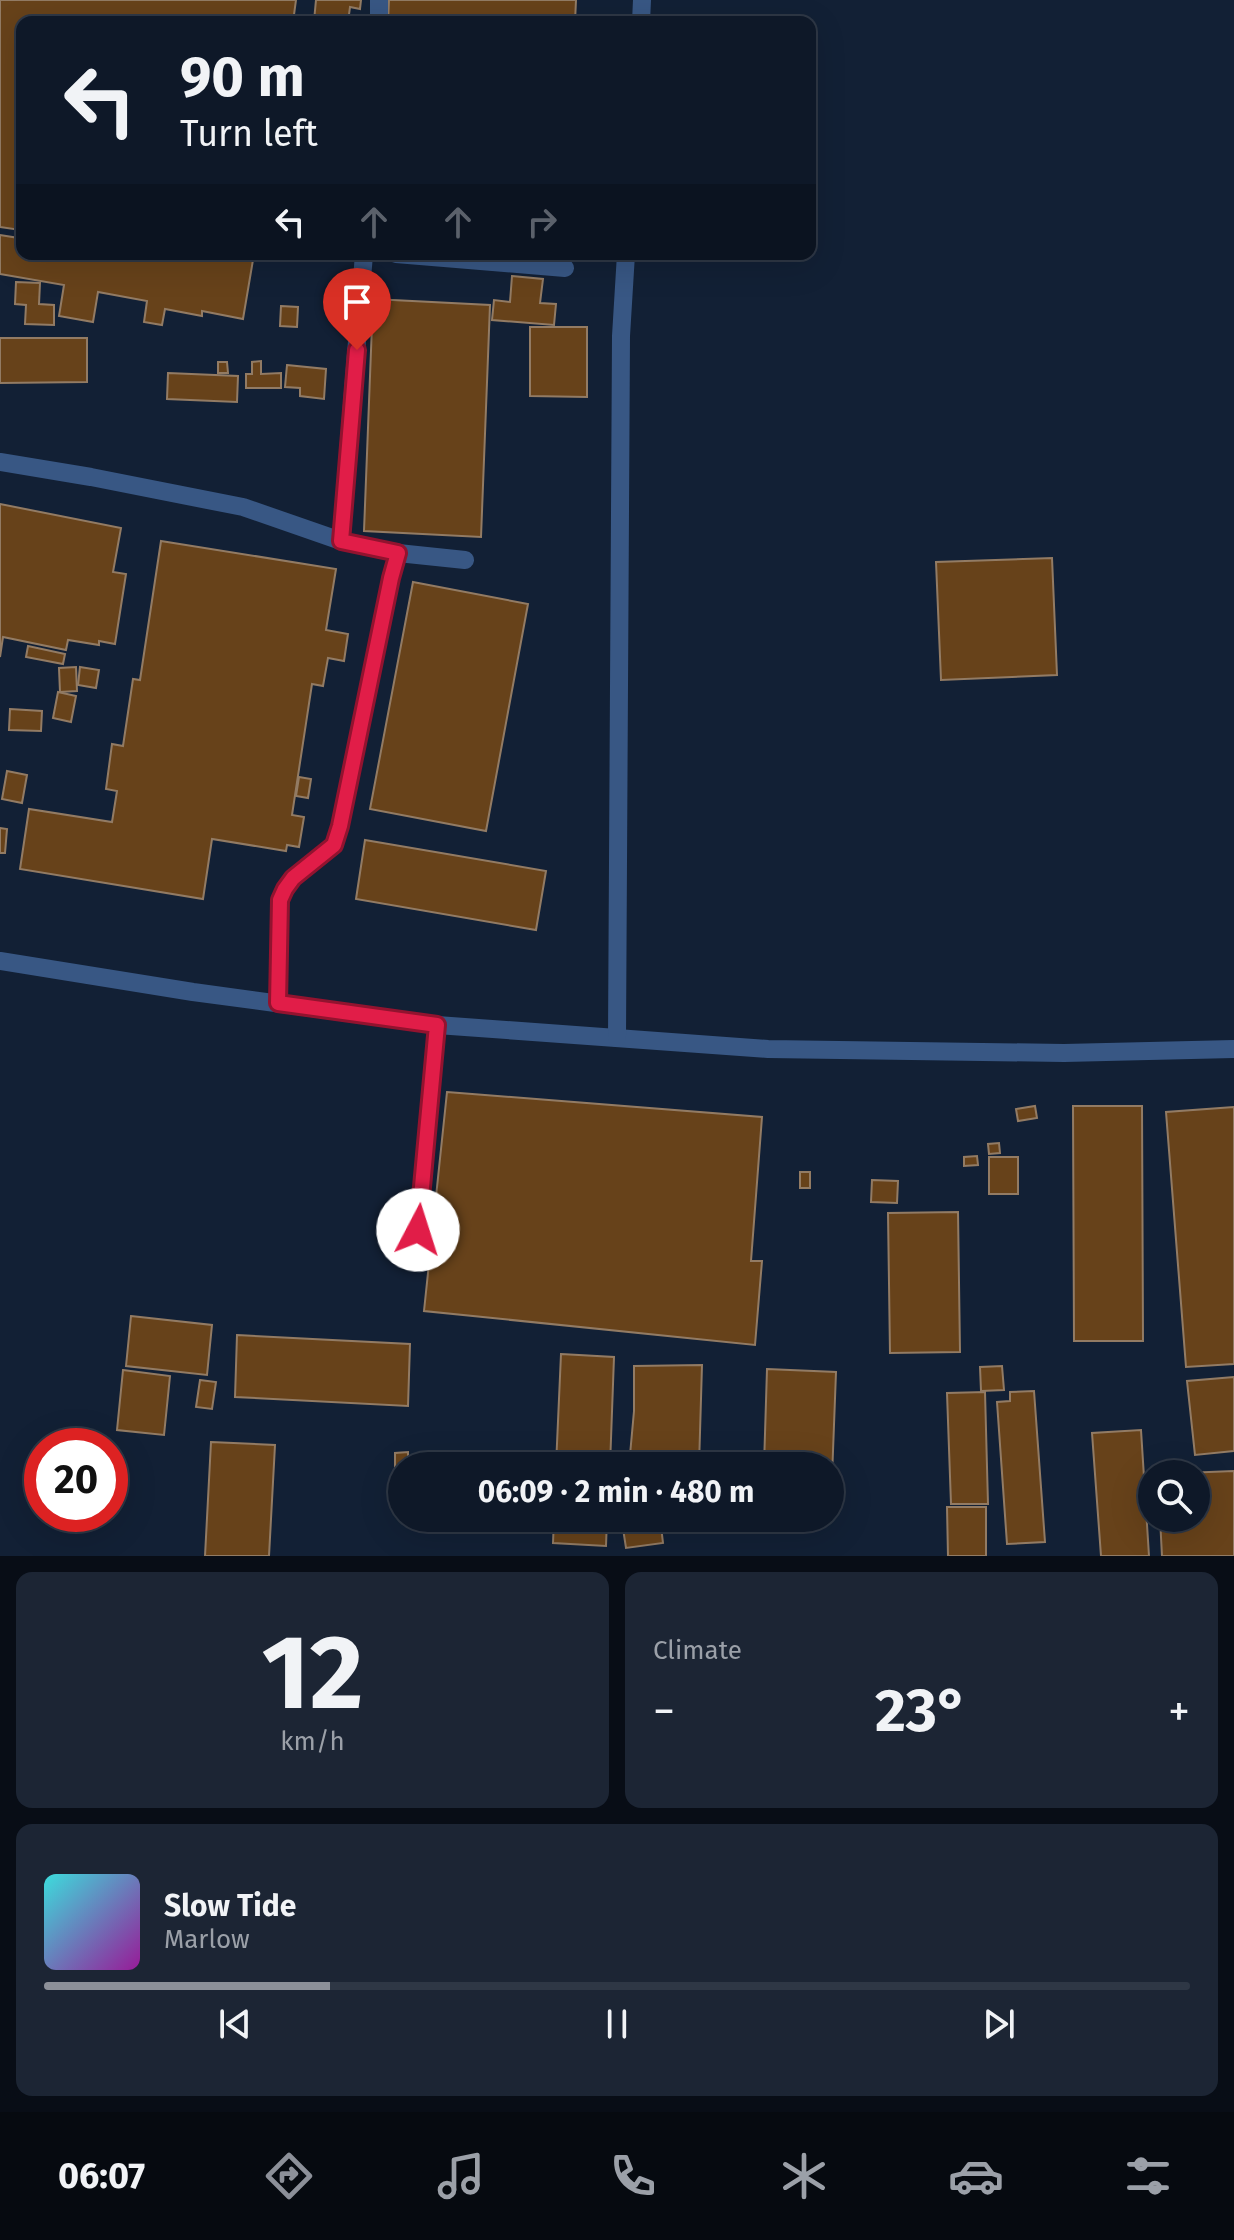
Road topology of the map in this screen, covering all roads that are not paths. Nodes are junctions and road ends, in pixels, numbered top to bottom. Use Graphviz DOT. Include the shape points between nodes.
graph roads {
  1 [pos="364,260"];
  2 [pos="468,260"];
  3 [pos="626,260"];
  4 [pos="565,268"];
  5 [pos="0,462"];
  6 [pos="341,541"];
  7 [pos="398,553"];
  8 [pos="465,560"];
  9 [pos="0,961"];
  10 [pos="278,1003"];
  11 [pos="437,1025"];
  12 [pos="617,1038"];
  13 [pos="1234,1049"];
  14 [pos="418,1230"];
  1 -- 6 [label="street"];
  2 -- 4 [label="street"];
  3 -- 12 [label="street" via="620,352"];
  5 -- 6 [label="street" via="243,507"];
  6 -- 7 [label="street"];
  7 -- 8 [label="street"];
  7 -- 10 [label="street" via="334,845 293,878 280,900"];
  9 -- 10 [label="street"];
  10 -- 11 [label="street"];
  11 -- 12 [label="street"];
  11 -- 14 [label="street"];
  12 -- 13 [label="street" via="768,1049"];
}
